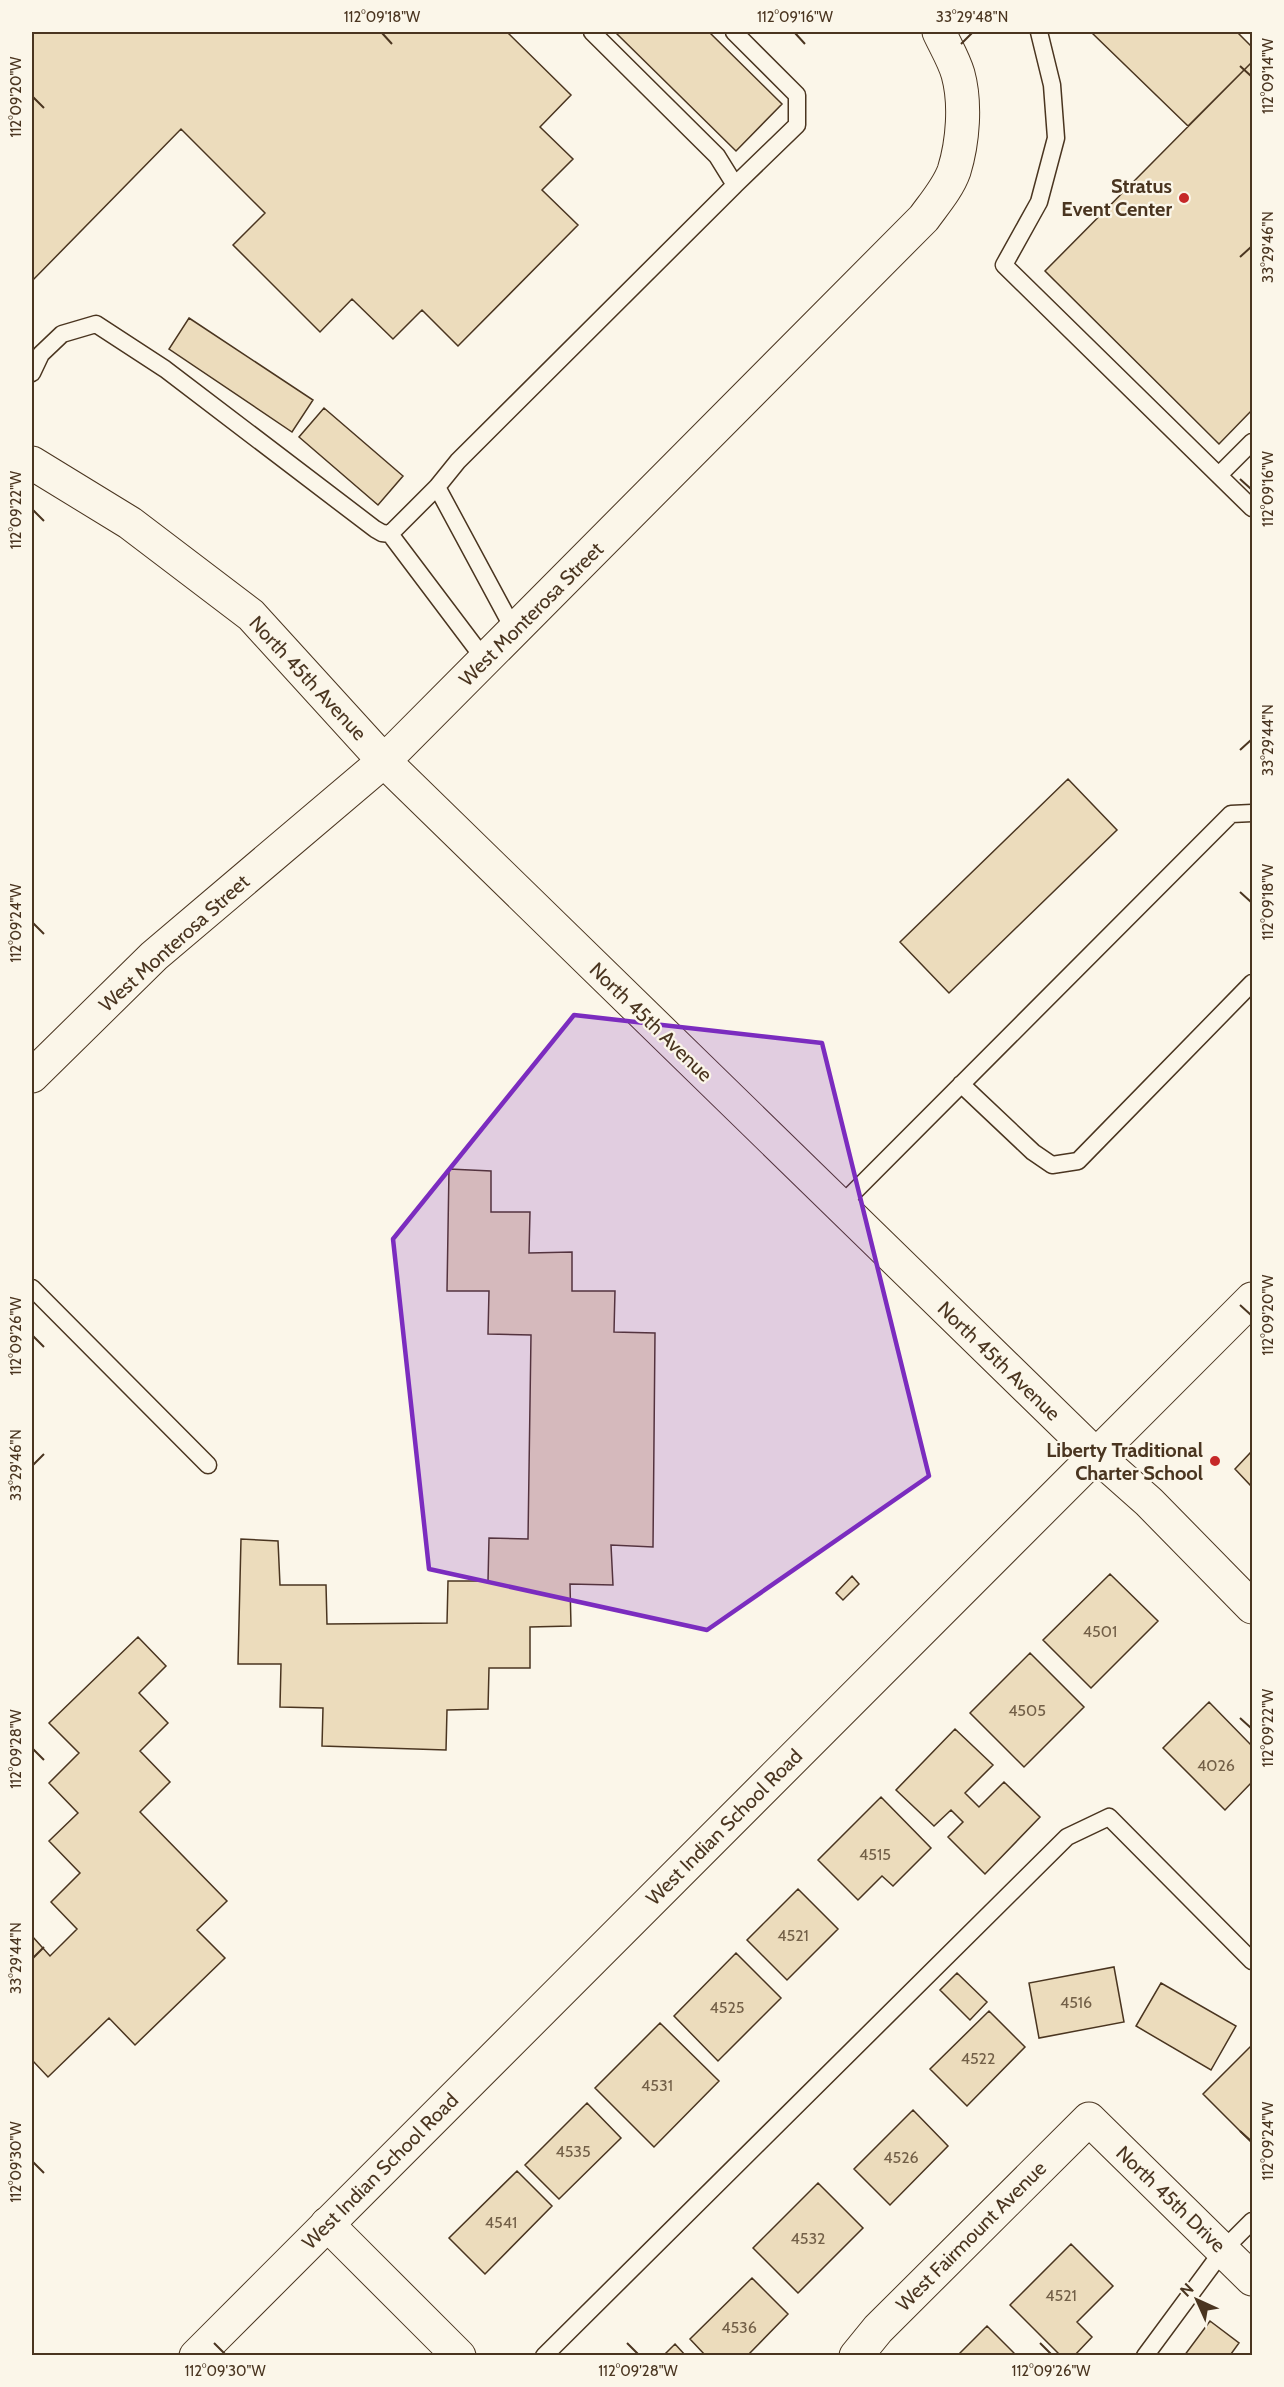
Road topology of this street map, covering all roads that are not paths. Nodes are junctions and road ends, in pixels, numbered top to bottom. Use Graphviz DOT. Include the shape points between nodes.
graph roads {
  1 [pos="592,32"];
  2 [pos="734,32"];
  3 [pos="939,32"];
  4 [pos="1039,32"];
  5 [pos="735,185"];
  6 [pos="32,373"];
  7 [pos="1252,442"];
  8 [pos="32,463"];
  9 [pos="1219,475"];
  10 [pos="437,487"];
  11 [pos="1252,507"];
  12 [pos="390,534"];
  13 [pos="514,630"];
  14 [pos="485,660"];
  15 [pos="384,761"];
  16 [pos="1252,813"];
  17 [pos="1252,983"];
  18 [pos="32,1076"];
  19 [pos="962,1084"];
  20 [pos="840,1206"];
  21 [pos="32,1288"];
  22 [pos="1252,1299"];
  23 [pos="1096,1455"];
  24 [pos="208,1465"];
  25 [pos="1252,1606"];
  26 [pos="1252,1961"];
  27 [pos="1089,2119"];
  28 [pos="1252,2220"];
  29 [pos="327,2224"];
  30 [pos="1224,2249"];
  31 [pos="1252,2279"];
  32 [pos="196,2355"];
  33 [pos="459,2355"];
  34 [pos="544,2355"];
  35 [pos="856,2355"];
  36 [pos="1145,2355"];
  1 -- 5 [label="lane" via="717,156"];
  2 -- 5 [label="lane" via="797,95 797,124"];
  3 -- 13 [label="street, West Monterosa Street" via="958,74 962,104 953,172 943,192 924,218"];
  4 -- 9 [label="lane" via="1052,85 1056,138 1039,202 1004,265"];
  5 -- 10 [label="lane" via="458,461"];
  6 -- 12 [label="lane" via="42,354 62,334 96,324 165,369 375,529"];
  7 -- 9 [label="lane"];
  8 -- 15 [label="street, North 45th Avenue" via="130,523 251,615"];
  9 -- 11 [label="lane"];
  10 -- 12 [label="lane"];
  10 -- 13 [label="lane"];
  12 -- 14 [label="lane"];
  13 -- 14 [label="street, West Monterosa Street"];
  14 -- 15 [label="street, West Monterosa Street"];
  15 -- 18 [label="street, West Monterosa Street" via="154,957"];
  15 -- 20 [label="street, North 45th Avenue"];
  16 -- 19 [label="lane" via="1231,814"];
  17 -- 19 [label="lane" via="1078,1161 1052,1165 1033,1152"];
  19 -- 20 [label="lane"];
  20 -- 23 [label="street, North 45th Avenue"];
  21 -- 24 [label="lane"];
  22 -- 23 [label="street, West Indian School Road"];
  23 -- 25 [label="street, North 45th Avenue" via="1149,1502"];
  23 -- 29 [label="street, West Indian School Road"];
  26 -- 34 [label="lane" via="1109,1817 1067,1837"];
  27 -- 30 [label="street, North 45th Drive"];
  27 -- 35 [label="street, West Fairmount Avenue"];
  28 -- 30 [label="lane"];
  29 -- 32 [label="street, West Indian School Road"];
  29 -- 33 [label="street"];
  30 -- 31 [label="street, North 45th Drive"];
  30 -- 36 [label="lane"];
}
